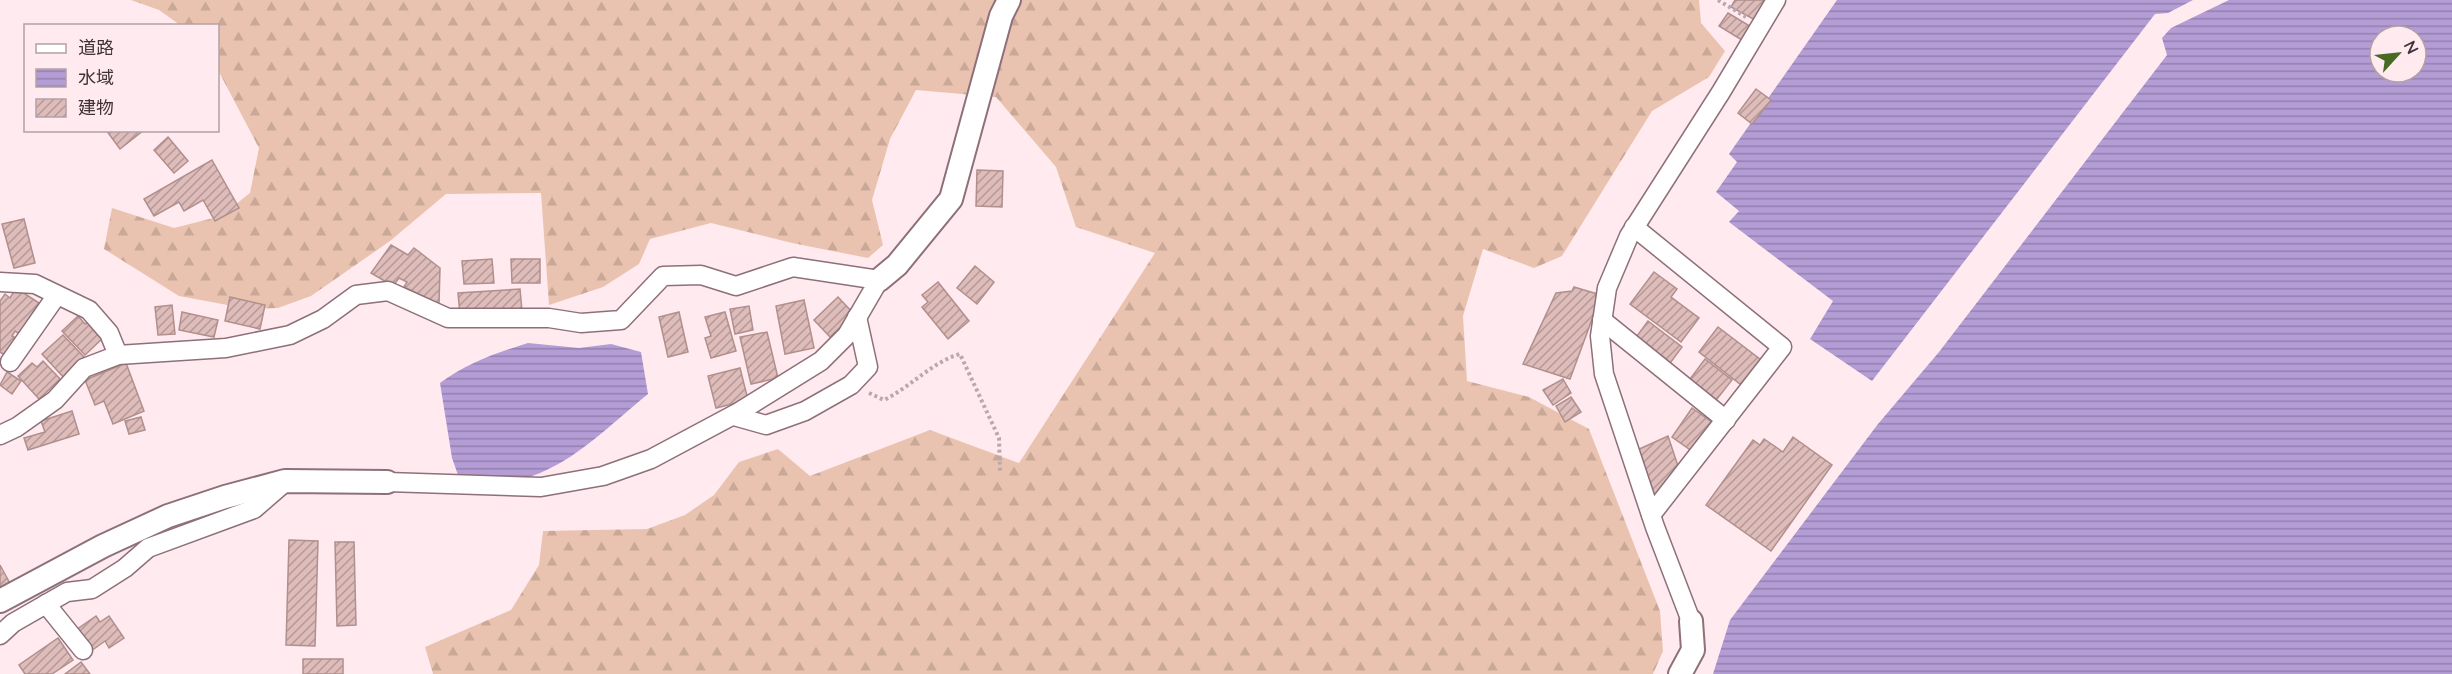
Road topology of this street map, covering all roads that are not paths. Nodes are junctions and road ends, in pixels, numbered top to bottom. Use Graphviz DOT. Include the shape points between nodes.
graph roads {
  1 [pos="1009,0"];
  2 [pos="1776,0"];
  3 [pos="1634,227"];
  4 [pos="879,280"];
  5 [pos="0,282"];
  6 [pos="57,295"];
  7 [pos="857,317"];
  8 [pos="1602,320"];
  9 [pos="118,355"];
  10 [pos="10,362"];
  11 [pos="734,416"];
  12 [pos="1726,420"];
  13 [pos="0,435"];
  14 [pos="285,481"];
  15 [pos="387,482"];
  16 [pos="1651,515"];
  17 [pos="0,601"];
  18 [pos="46,604"];
  19 [pos="1691,621"];
  20 [pos="0,635"];
  21 [pos="82,650"];
  22 [pos="1680,674"];
  1 -- 4 [label="street" via="1001,16 951,199 897,265"];
  2 -- 3 [label="street"];
  3 -- 8 [label="street" via="1607,288"];
  3 -- 12 [label="street" via="1782,347"];
  4 -- 7 [label="street"];
  4 -- 9 [label="street" via="793,267 736,286 701,275 663,276 621,320 581,323 549,318 448,318 388,291 356,295 323,319 290,335 226,348"];
  5 -- 6 [label="street" via="35,284"];
  6 -- 9 [label="street" via="89,310 109,333"];
  6 -- 10 [label="street"];
  7 -- 11 [label="street" via="847,335 821,361"];
  7 -- 11 [label="street" via="868,368 852,385 805,411 766,425"];
  8 -- 12 [label="street"];
  8 -- 16 [label="street" via="1604,374"];
  9 -- 13 [label="street" via="84,368 55,400"];
  11 -- 15 [label="street" via="651,459 603,476 541,487"];
  12 -- 16 [label="street"];
  14 -- 15 [label="street"];
  14 -- 17 [label="street" via="168,516"];
  14 -- 18 [label="street" via="254,509 148,548 92,589 67,592"];
  16 -- 19 [label="street"];
  18 -- 20 [label="street"];
  18 -- 21 [label="street"];
  19 -- 22 [label="street" via="1693,650"];
}
